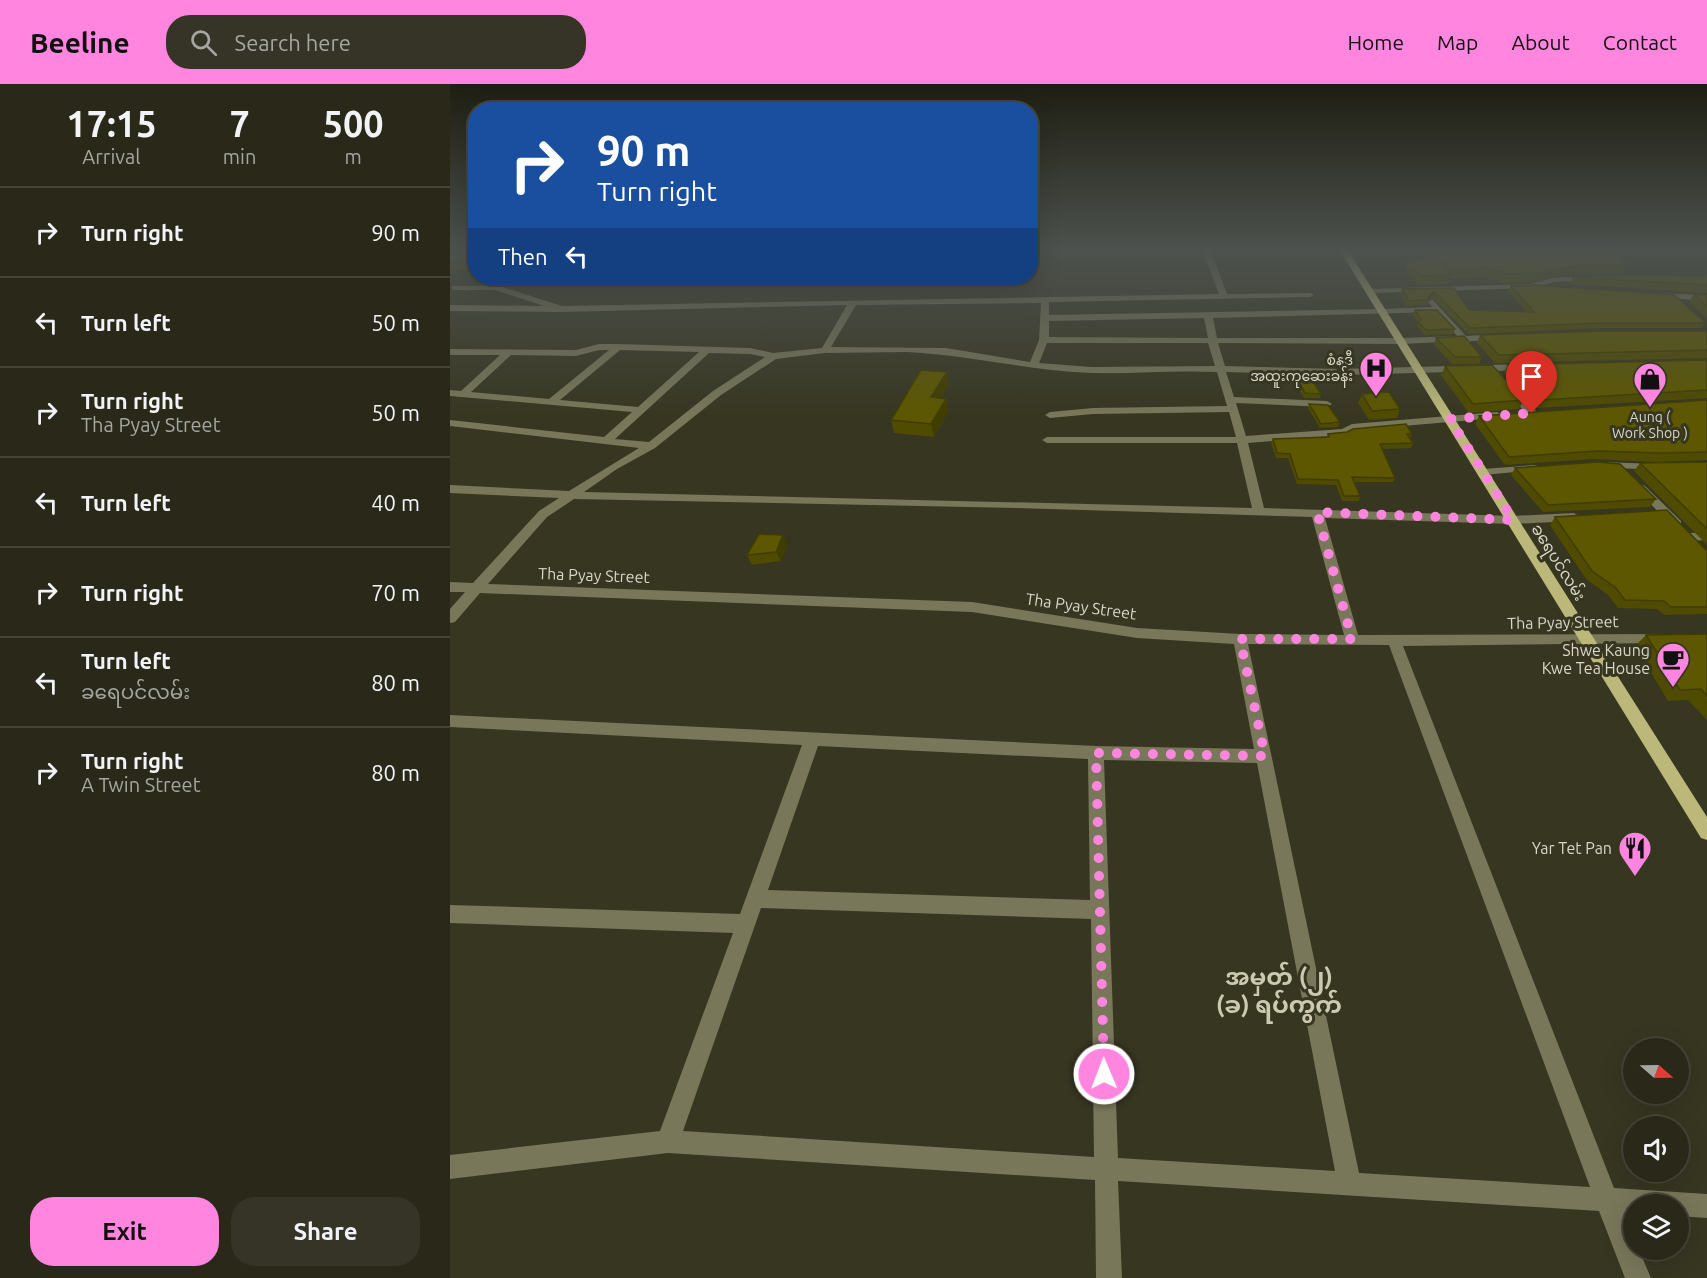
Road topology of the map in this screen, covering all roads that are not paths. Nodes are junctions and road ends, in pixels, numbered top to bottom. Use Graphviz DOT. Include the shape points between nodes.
graph roads {
  1 [pos="548,305"];
  2 [pos="740,305"];
  3 [pos="851,305"];
  4 [pos="1045,305"];
  5 [pos="1378,305"];
  6 [pos="1433,305"];
  7 [pos="450,308"];
  8 [pos="561,309"];
  9 [pos="1437,309"];
  10 [pos="1383,312"];
  11 [pos="1208,315"];
  12 [pos="1044,318"];
  13 [pos="1510,336"];
  14 [pos="1464,338"];
  15 [pos="1044,340"];
  16 [pos="1401,341"];
  17 [pos="1213,342"];
  18 [pos="618,347"];
  19 [pos="708,349"];
  20 [pos="825,350"];
  21 [pos="450,352"];
  22 [pos="509,352"];
  23 [pos="773,356"];
  24 [pos="1033,365"];
  25 [pos="1536,367"];
  26 [pos="1221,368"];
  27 [pos="1490,368"];
  28 [pos="1420,371"];
  29 [pos="450,393"];
  30 [pos="463,394"];
  31 [pos="551,402"];
  32 [pos="1232,404"];
  33 [pos="1327,404"];
  34 [pos="641,410"];
  35 [pos="1532,413"];
  36 [pos="1543,413"];
  37 [pos="1520,414"];
  38 [pos="1050,415"];
  39 [pos="1509,415"];
  40 [pos="1450,419"];
  41 [pos="450,423"];
  42 [pos="1242,440"];
  43 [pos="1047,441"];
  44 [pos="605,442"];
  45 [pos="651,446"];
  46 [pos="1593,464"];
  47 [pos="1620,466"];
  48 [pos="1549,467"];
  49 [pos="1664,467"];
  50 [pos="1483,472"];
  51 [pos="450,489"];
  52 [pos="574,495"];
  53 [pos="1259,512"];
  54 [pos="1317,512"];
  55 [pos="1583,516"];
  56 [pos="1513,520"];
  57 [pos="1707,536"];
  58 [pos="1690,537"];
  59 [pos="1701,549"];
  60 [pos="450,587"];
  61 [pos="478,588"];
  62 [pos="450,618"];
  63 [pos="1674,638"];
  64 [pos="1240,639"];
  65 [pos="1352,639"];
  66 [pos="1394,639"];
  67 [pos="1587,639"];
  68 [pos="450,721"];
  69 [pos="812,741"];
  70 [pos="1096,753"];
  71 [pos="1265,756"];
  72 [pos="1707,832"];
  73 [pos="756,899"];
  74 [pos="1101,910"];
  75 [pos="450,914"];
  76 [pos="747,924"];
  77 [pos="668,1142"];
  78 [pos="450,1167"];
  79 [pos="1106,1168"];
  80 [pos="1349,1184"];
  81 [pos="1606,1200"];
  82 [pos="1707,1206"];
  83 [pos="1109,1278"];
  84 [pos="1638,1278"];
  1 -- 8 [label="street"];
  2 -- 8 [label="street"];
  3 -- 20 [label="street"];
  4 -- 12 [label="street"];
  5 -- 10 [label="main road, ခရေပင်လမ်း"];
  6 -- 9 [label="street"];
  7 -- 8 [label="street"];
  9 -- 10 [label="street"];
  9 -- 14 [label="street"];
  10 -- 11 [label="street"];
  10 -- 16 [label="main road, ခရေပင်လမ်း"];
  11 -- 12 [label="street"];
  11 -- 17 [label="street"];
  12 -- 15 [label="street"];
  13 -- 14 [label="street"];
  14 -- 16 [label="street"];
  14 -- 27 [label="street"];
  15 -- 17 [label="street"];
  15 -- 24 [label="street"];
  16 -- 17 [label="street"];
  16 -- 28 [label="main road, ခရေပင်လမ်း"];
  17 -- 26 [label="street"];
  18 -- 19 [label="street"];
  18 -- 22 [label="street" via="599,346 576,353"];
  18 -- 31 [label="street"];
  19 -- 23 [label="street"];
  19 -- 34 [label="street"];
  20 -- 23 [label="street"];
  20 -- 24 [label="street" via="946,351"];
  21 -- 22 [label="street"];
  22 -- 30 [label="street"];
  23 -- 45 [label="street" via="702,404"];
  24 -- 26 [label="street" via="1092,370"];
  25 -- 27 [label="street"];
  26 -- 28 [label="street"];
  26 -- 32 [label="street"];
  27 -- 28 [label="street"];
  27 -- 35 [label="street"];
  28 -- 40 [label="main road, ခရေပင်လမ်း"];
  29 -- 30 [label="street"];
  30 -- 31 [label="street"];
  31 -- 34 [label="street"];
  32 -- 33 [label="street"];
  32 -- 38 [label="street"];
  32 -- 42 [label="street"];
  34 -- 44 [label="street"];
  35 -- 36 [label="street"];
  35 -- 37 [label="street"];
  39 -- 40 [label="street"];
  40 -- 42 [label="street"];
  40 -- 50 [label="main road, ခရေပင်လမ်း"];
  41 -- 44 [label="street"];
  42 -- 43 [label="street"];
  42 -- 53 [label="street"];
  44 -- 45 [label="street"];
  45 -- 52 [label="street"];
  46 -- 47 [label="street"];
  47 -- 49 [label="street"];
  47 -- 58 [label="street" via="1659,512"];
  48 -- 50 [label="street"];
  50 -- 56 [label="main road, ခရေပင်လမ်း"];
  51 -- 52 [label="street"];
  52 -- 53 [label="street"];
  52 -- 61 [label="street" via="543,514"];
  53 -- 54 [label="street"];
  54 -- 56 [label="street"];
  54 -- 65 [label="street"];
  55 -- 56 [label="street"];
  56 -- 67 [label="main road, ခရေပင်လမ်း"];
  57 -- 58 [label="street"];
  58 -- 59 [label="street"];
  60 -- 61 [label="street, Tha Pyay Street"];
  61 -- 62 [label="street"];
  61 -- 64 [label="street, Tha Pyay Street" via="972,608 1137,633"];
  63 -- 67 [label="street, Tha Pyay Street"];
  64 -- 65 [label="street, Tha Pyay Street"];
  64 -- 71 [label="street"];
  65 -- 66 [label="street, Tha Pyay Street"];
  66 -- 67 [label="street, Tha Pyay Street"];
  66 -- 81 [label="street"];
  67 -- 72 [label="main road, ခရေပင်လမ်း"];
  68 -- 69 [label="street"];
  69 -- 70 [label="street"];
  69 -- 73 [label="street"];
  70 -- 71 [label="street"];
  70 -- 74 [label="street"];
  71 -- 80 [label="street"];
  73 -- 74 [label="street"];
  73 -- 76 [label="street"];
  74 -- 79 [label="street"];
  75 -- 76 [label="street"];
  76 -- 77 [label="street"];
  77 -- 78 [label="street"];
  77 -- 79 [label="street"];
  79 -- 80 [label="street"];
  79 -- 83 [label="street"];
  80 -- 81 [label="street"];
  81 -- 82 [label="street"];
  81 -- 84 [label="street"];
}
